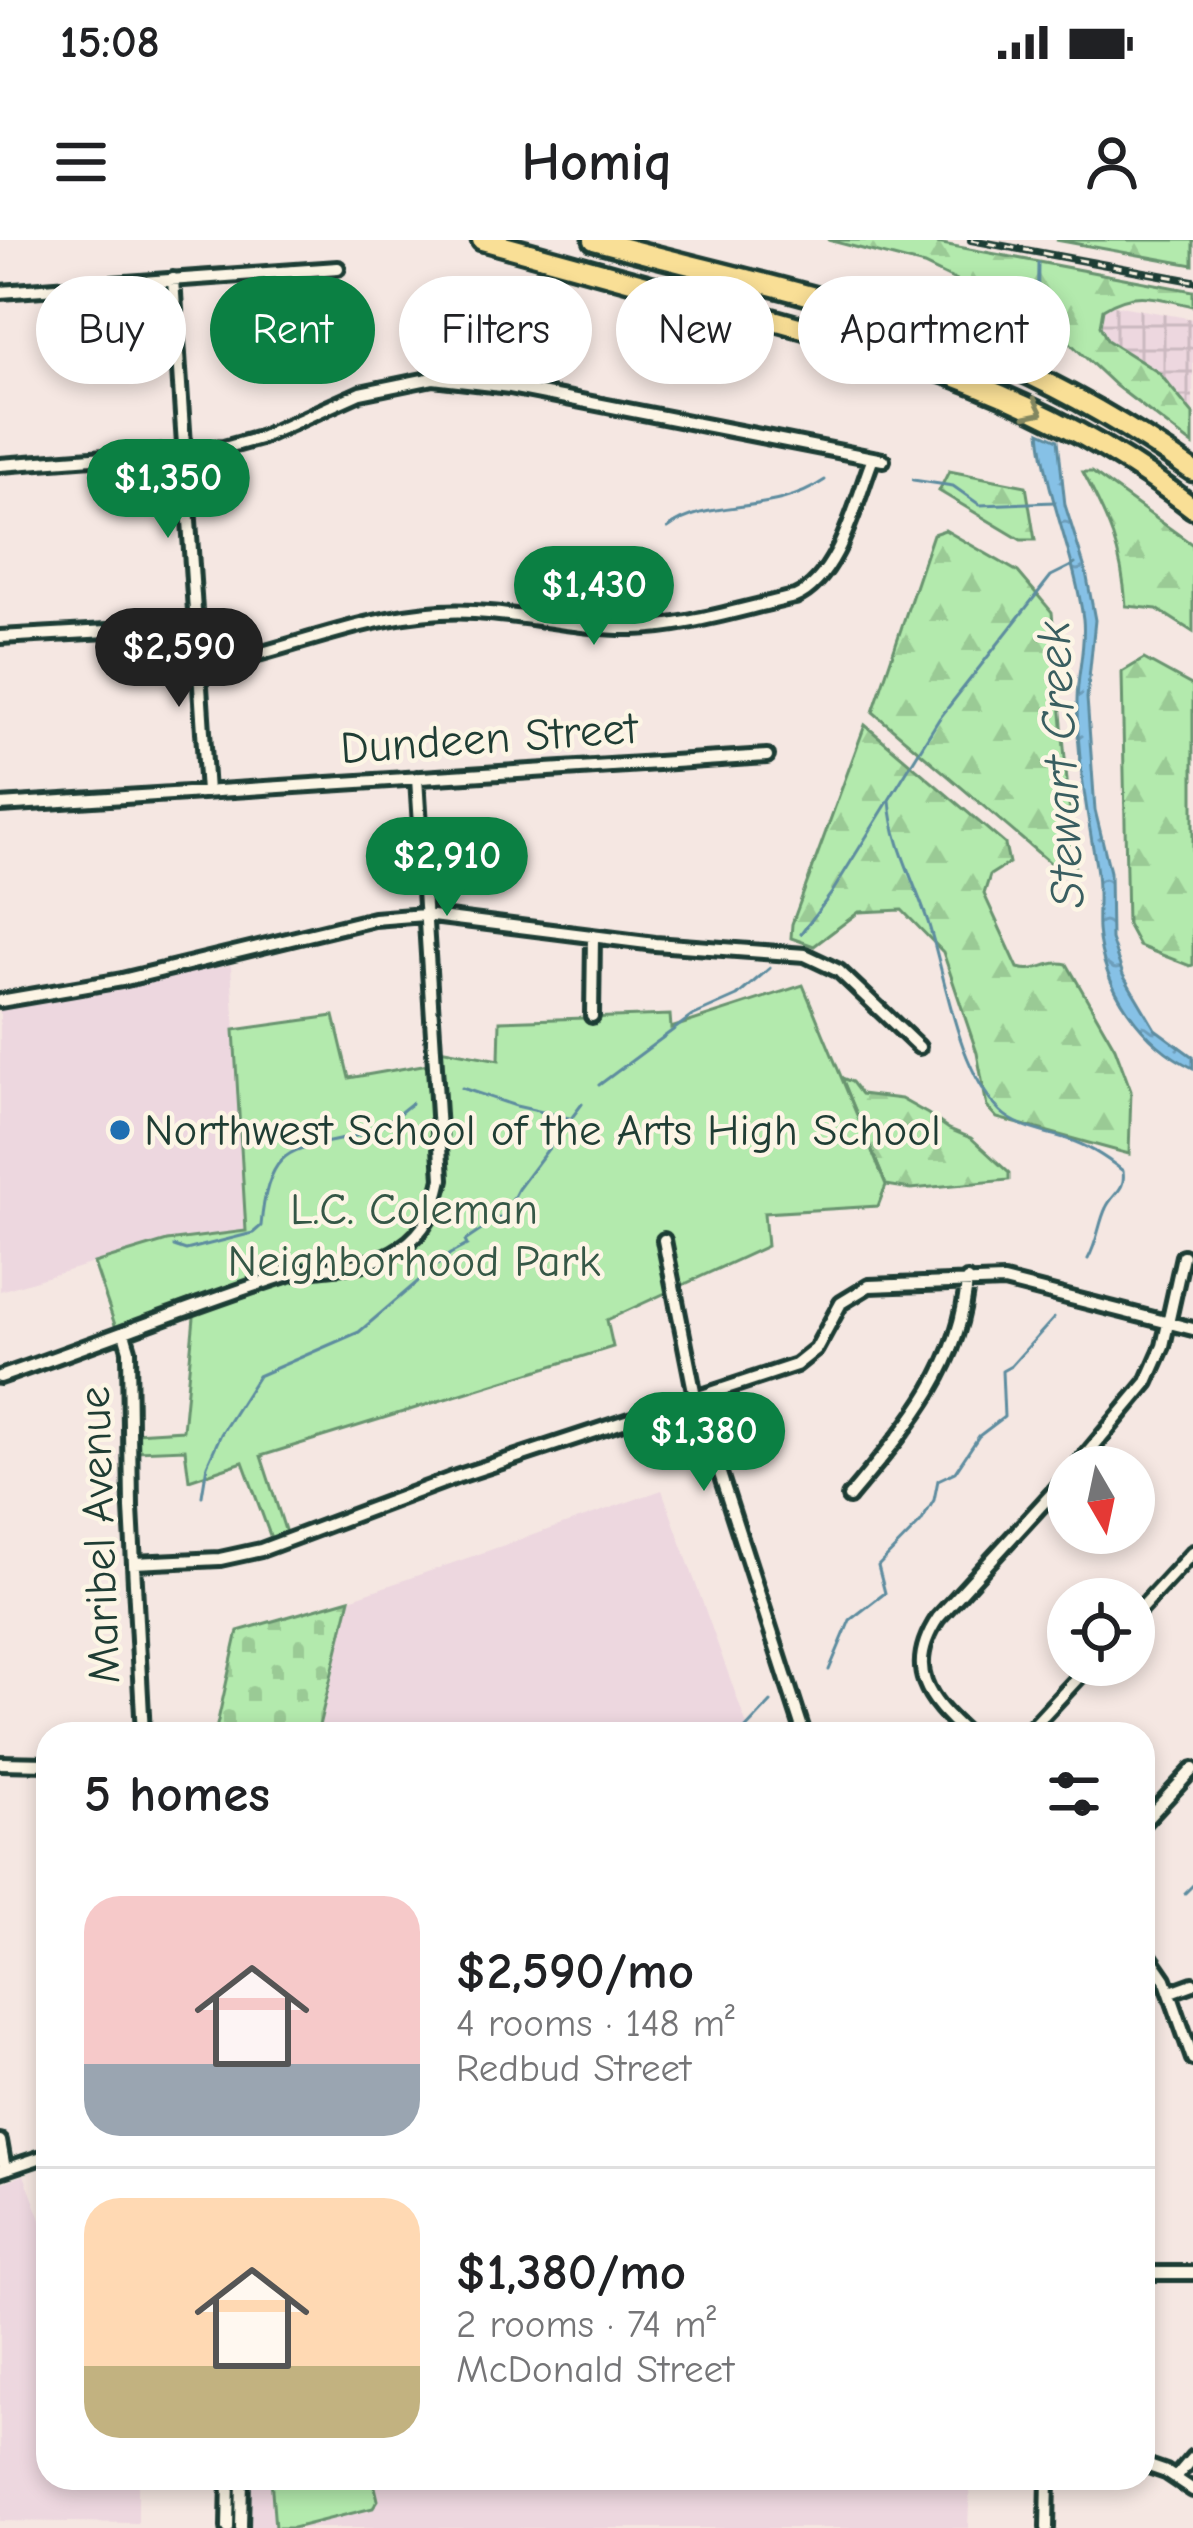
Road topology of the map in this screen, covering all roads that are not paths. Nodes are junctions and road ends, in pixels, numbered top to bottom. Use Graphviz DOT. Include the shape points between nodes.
graph roads {
  1 [pos="482,240"];
  2 [pos="594,240"];
  3 [pos="338,268"];
  4 [pos="186,278"];
  5 [pos="36,289"];
  6 [pos="0,292"];
  7 [pos="181,384"];
  8 [pos="187,452"];
  9 [pos="0,465"];
  10 [pos="1193,471"];
  11 [pos="1193,508"];
  12 [pos="197,626"];
  13 [pos="0,637"];
  14 [pos="200,668"];
  15 [pos="767,756"];
  16 [pos="417,778"];
  17 [pos="207,792"];
  18 [pos="0,805"];
  19 [pos="424,915"];
  20 [pos="593,936"];
  21 [pos="0,1001"];
  22 [pos="592,1016"];
  23 [pos="919,1047"];
  24 [pos="664,1240"];
  25 [pos="1183,1256"];
  26 [pos="967,1280"];
  27 [pos="1168,1324"];
  28 [pos="1193,1330"];
  29 [pos="124,1334"];
  30 [pos="0,1376"];
  31 [pos="695,1396"];
  32 [pos="1094,1446"];
  33 [pos="849,1497"];
  34 [pos="1047,1499"];
  35 [pos="1193,1552"];
  36 [pos="134,1563"];
  37 [pos="1155,1593"];
  38 [pos="1071,1686"];
  39 [pos="142,1722"];
  40 [pos="800,1722"];
  41 [pos="954,1722"];
  42 [pos="1037,1722"];
  43 [pos="0,1763"];
  44 [pos="36,1764"];
  45 [pos="1193,1768"];
  46 [pos="1155,1810"];
  47 [pos="1155,1966"];
  48 [pos="1193,1984"];
  49 [pos="1171,1992"];
  50 [pos="1193,2059"];
  51 [pos="0,2141"];
  52 [pos="36,2159"];
  53 [pos="2,2170"];
  54 [pos="1155,2273"];
  55 [pos="1193,2273"];
  56 [pos="1193,2456"];
  57 [pos="1155,2469"];
  58 [pos="1176,2477"];
  59 [pos="229,2490"];
  60 [pos="242,2490"];
  61 [pos="1048,2490"];
  62 [pos="1193,2490"];
  63 [pos="228,2528"];
  64 [pos="241,2528"];
  65 [pos="1047,2528"];
  1 -- 11 [label="highway, one-way" via="923,362 1052,418"];
  2 -- 10 [label="highway" via="967,347 1082,401"];
  3 -- 4 [label="street"];
  5 -- 6 [label="street"];
  7 -- 8 [label="street"];
  8 -- 9 [label="street"];
  8 -- 12 [label="street"];
  8 -- 14 [label="street" via="260,439 360,394 433,378 878,459 829,569 795,597 629,628 509,613 409,615"];
  12 -- 13 [label="street"];
  12 -- 14 [label="street"];
  14 -- 17 [label="street"];
  15 -- 16 [label="street, Dundeen Street"];
  16 -- 17 [label="street, Dundeen Street"];
  16 -- 19 [label="street"];
  17 -- 18 [label="street, Dundeen Street"];
  19 -- 20 [label="street"];
  19 -- 21 [label="street" via="374,919"];
  19 -- 29 [label="street" via="442,1179 431,1215 411,1241 376,1261 289,1274"];
  20 -- 22 [label="street"];
  20 -- 23 [label="street" via="819,959"];
  24 -- 31 [label="street"];
  25 -- 27 [label="street"];
  26 -- 27 [label="street" via="1028,1285"];
  26 -- 31 [label="street" via="858,1290 801,1362"];
  26 -- 33 [label="street" via="962,1326 927,1400"];
  27 -- 28 [label="street"];
  27 -- 32 [label="street" via="1147,1382"];
  29 -- 30 [label="street"];
  29 -- 36 [label="street, Maribel Avenue"];
  31 -- 36 [label="street" via="261,1550"];
  31 -- 40 [label="street"];
  34 -- 41 [label="street" via="927,1637 927,1689"];
  35 -- 37 [label="street"];
  36 -- 39 [label="street, Maribel Avenue"];
  38 -- 42 [label="street"];
  43 -- 44 [label="street"];
  45 -- 46 [label="street"];
  47 -- 49 [label="street"];
  48 -- 49 [label="street"];
  49 -- 50 [label="street"];
  51 -- 53 [label="street"];
  52 -- 53 [label="street"];
  54 -- 55 [label="street"];
  56 -- 58 [label="street"];
  57 -- 58 [label="street"];
  58 -- 62 [label="street"];
  59 -- 63 [label="street"];
  60 -- 64 [label="street"];
  61 -- 65 [label="street"];
}
